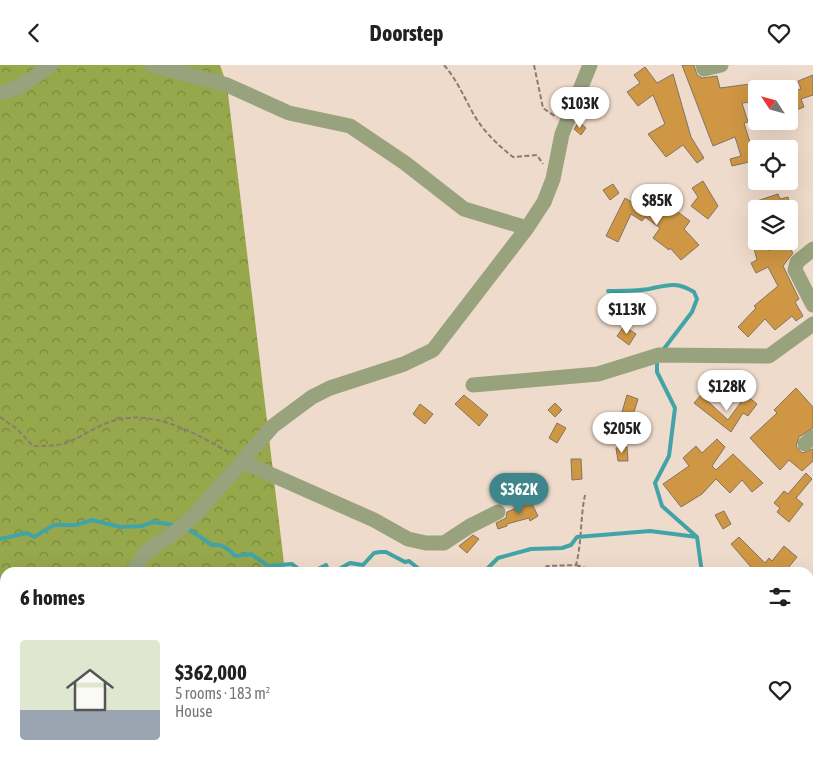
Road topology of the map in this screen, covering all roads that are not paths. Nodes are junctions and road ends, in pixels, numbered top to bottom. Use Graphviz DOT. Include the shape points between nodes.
graph roads {
  1 [pos="51,65"];
  2 [pos="152,65"];
  3 [pos="590,65"];
  4 [pos="702,65"];
  5 [pos="721,65"];
  6 [pos="0,93"];
  7 [pos="527,228"];
  8 [pos="813,249"];
  9 [pos="813,305"];
  10 [pos="813,324"];
  11 [pos="473,385"];
  12 [pos="243,462"];
  13 [pos="498,512"];
  14 [pos="136,567"];
  1 -- 6 [label="street" via="9,92"];
  2 -- 7 [label="street" via="227,85 289,113 350,126 464,209"];
  3 -- 7 [label="street" via="566,125 553,179 544,202"];
  4 -- 5 [label="street" via="704,69"];
  7 -- 12 [label="street" via="433,349 404,364 312,397 273,426"];
  8 -- 9 [label="street" via="798,262 795,270"];
  10 -- 11 [label="street" via="769,355 659,355 598,374"];
  12 -- 13 [label="street" via="374,519 408,539 426,543 444,543"];
  12 -- 14 [label="street" via="194,515 145,553"];
}
